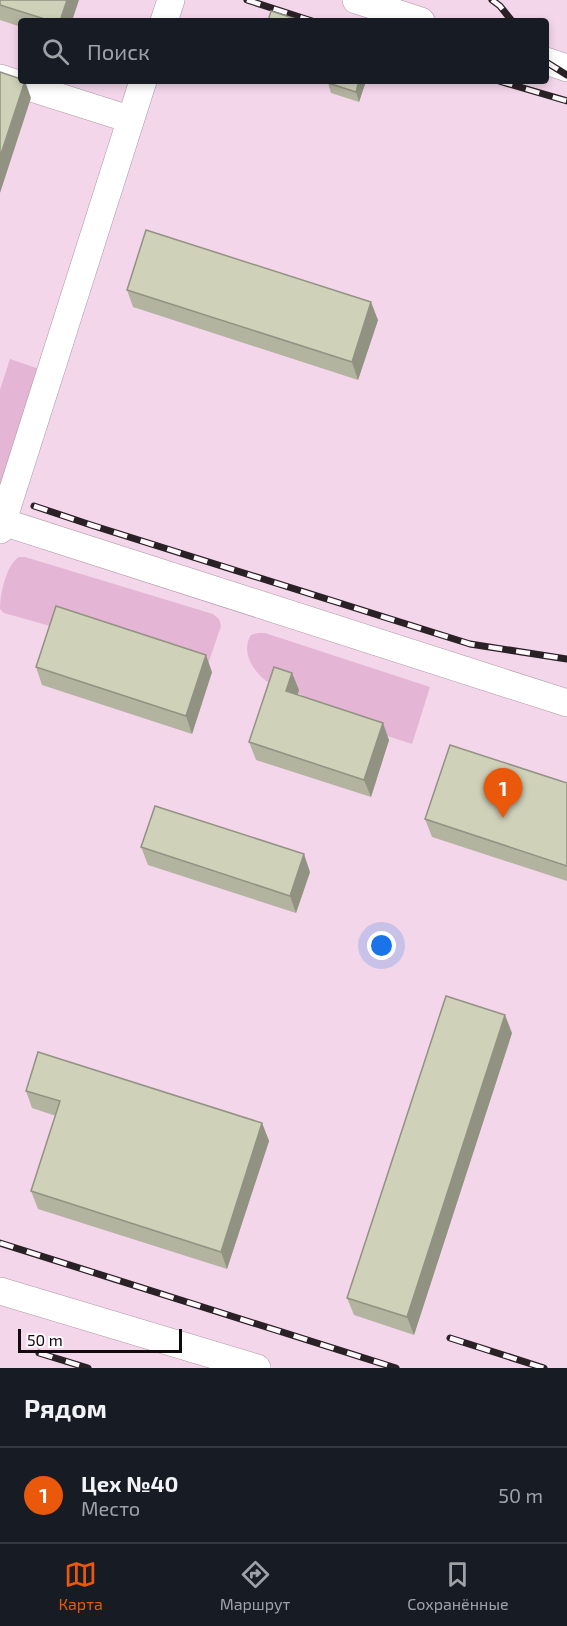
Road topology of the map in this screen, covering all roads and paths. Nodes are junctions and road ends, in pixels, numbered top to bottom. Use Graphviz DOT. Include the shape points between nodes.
graph roads {
  1 [pos="171,0"];
  2 [pos="356,0"];
  3 [pos="165,18"];
  4 [pos="412,18"];
  5 [pos="549,63"];
  6 [pos="567,68"];
  7 [pos="0,78"];
  8 [pos="18,84"];
  9 [pos="19,84"];
  10 [pos="141,84"];
  11 [pos="129,119"];
  12 [pos="1,524"];
  13 [pos="567,702"];
  14 [pos="0,1291"];
  15 [pos="257,1368"];
  1 -- 3 [label="lane"];
  2 -- 4 [label="lane"];
  5 -- 6 [label="lane"];
  7 -- 8 [label="lane"];
  9 -- 11 [label="lane"];
  10 -- 11 [label="lane"];
  11 -- 12 [label="lane"];
  12 -- 13 [label="lane"];
  14 -- 15 [label="lane"];
}
